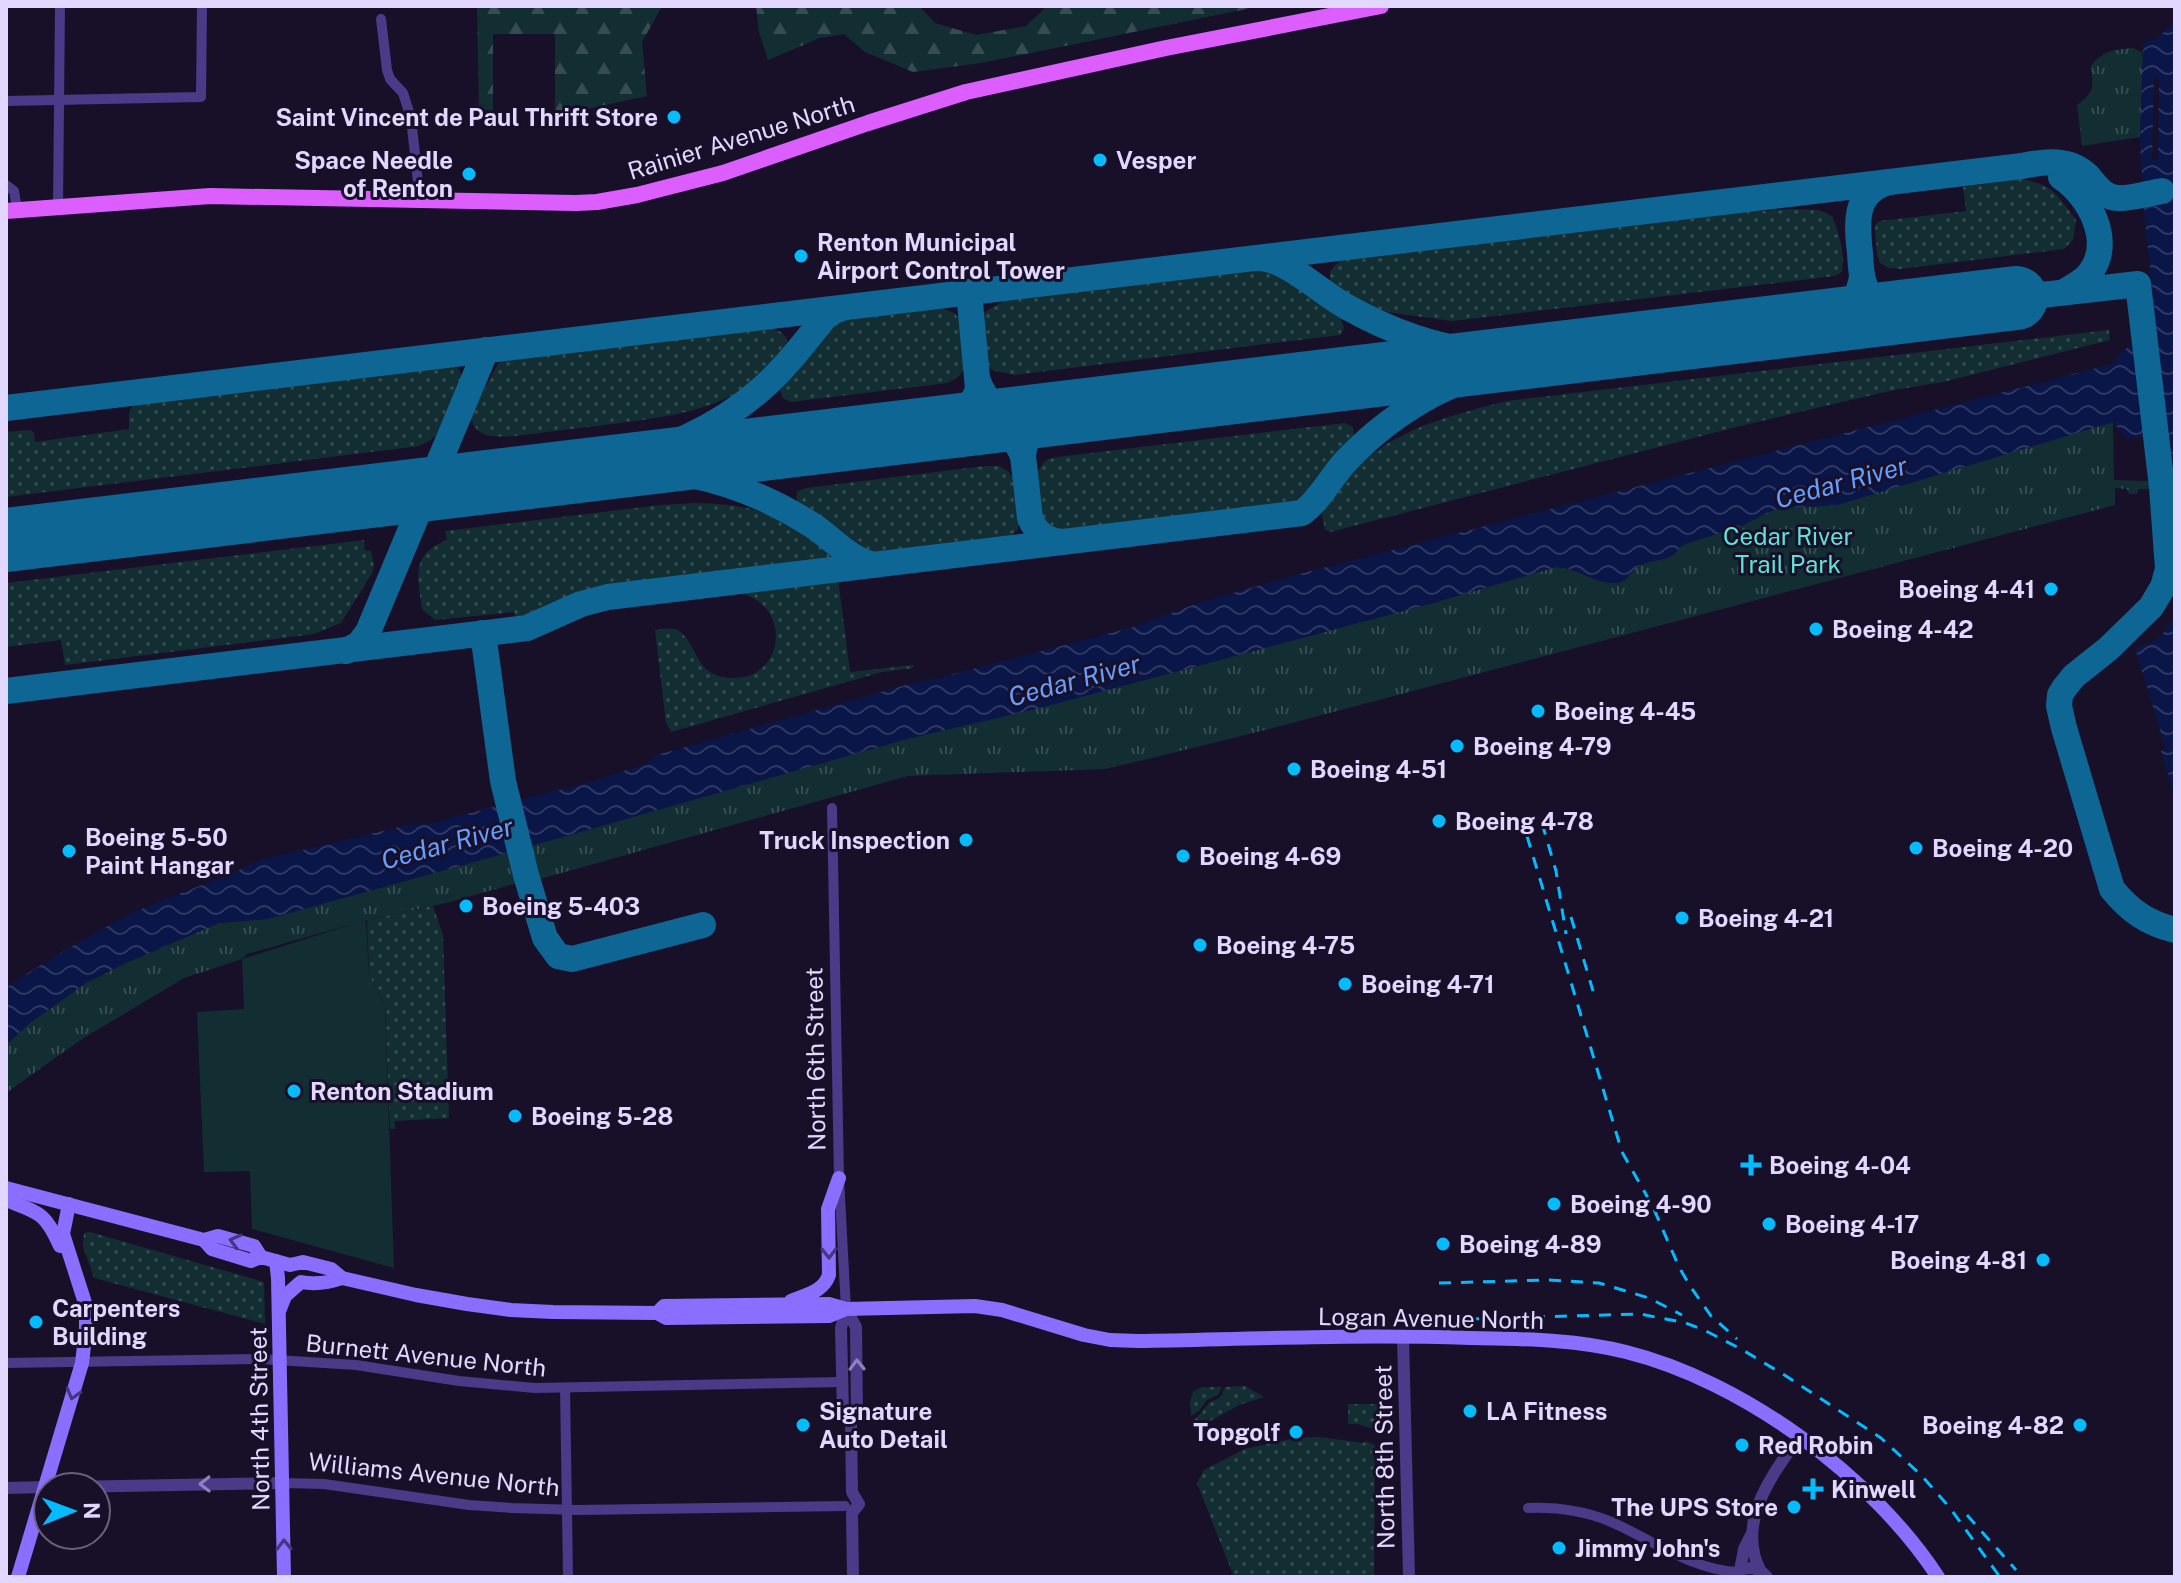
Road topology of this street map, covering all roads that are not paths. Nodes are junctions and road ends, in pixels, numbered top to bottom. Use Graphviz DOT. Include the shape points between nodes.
graph roads {
  1 [pos="60,6"];
  2 [pos="202,6"];
  3 [pos="1381,6"];
  4 [pos="381,19"];
  5 [pos="6,101"];
  6 [pos="59,101"];
  7 [pos="6,185"];
  8 [pos="420,200"];
  9 [pos="58,206"];
  10 [pos="11,210"];
  11 [pos="832,808"];
  12 [pos="839,1178"];
  13 [pos="6,1188"];
  14 [pos="6,1200"];
  15 [pos="69,1204"];
  16 [pos="275,1261"];
  17 [pos="336,1280"];
  18 [pos="77,1281"];
  19 [pos="785,1304"];
  20 [pos="846,1309"];
  21 [pos="657,1313"];
  22 [pos="279,1314"];
  23 [pos="1403,1337"];
  24 [pos="279,1360"];
  25 [pos="6,1363"];
  26 [pos="82,1363"];
  27 [pos="842,1382"];
  28 [pos="565,1388"];
  29 [pos="851,1421"];
  30 [pos="1799,1437"];
  31 [pos="51,1471"];
  32 [pos="851,1471"];
  33 [pos="283,1483"];
  34 [pos="112,1486"];
  35 [pos="32,1487"];
  36 [pos="6,1488"];
  37 [pos="845,1506"];
  38 [pos="1528,1508"];
  39 [pos="566,1510"];
  40 [pos="32,1532"];
  41 [pos="1751,1535"];
  42 [pos="852,1547"];
  43 [pos="1703,1565"];
  44 [pos="1736,1573"];
  45 [pos="1764,1573"];
  46 [pos="18,1577"];
  47 [pos="284,1577"];
  48 [pos="568,1577"];
  49 [pos="853,1577"];
  50 [pos="1409,1577"];
  51 [pos="1715,1577"];
  52 [pos="1938,1577"];
  1 -- 6 [label="street"];
  2 -- 6 [label="street" via="201,97"];
  3 -- 8 [label="main road, Rainier Avenue North" via="966,92 723,173 637,195 576,203"];
  4 -- 8 [label="street" via="387,70 403,93 411,118"];
  5 -- 6 [label="street"];
  6 -- 9 [label="street"];
  7 -- 10 [label="street" via="14,191"];
  8 -- 9 [label="main road, Rainier Avenue North" via="210,196"];
  9 -- 10 [label="main road, Rainier Avenue North"];
  11 -- 12 [label="street, North 6th Street"];
  12 -- 19 [label="main road, one-way" via="828,1209 827,1281"];
  12 -- 20 [label="street, North 6th Street"];
  13 -- 15 [label="main road, Logan Avenue North"];
  14 -- 18 [label="main road" via="38,1212 51,1225"];
  15 -- 16 [label="main road, Logan Avenue North" via="204,1240 218,1236 254,1246"];
  15 -- 18 [label="main road" via="63,1234"];
  16 -- 17 [label="main road, Logan Avenue North" via="300,1275"];
  16 -- 22 [label="main road, North 4th Street"];
  17 -- 21 [label="main road, Logan Avenue North" via="511,1310"];
  17 -- 22 [label="main road" via="301,1282 285,1296"];
  18 -- 26 [label="main road" via="86,1306"];
  19 -- 20 [label="main road, Logan Avenue North"];
  19 -- 21 [label="main road, Logan Avenue North" via="664,1306"];
  20 -- 21 [label="main road, Logan Avenue North" via="829,1316 666,1318"];
  20 -- 23 [label="main road, Logan Avenue North" via="975,1306 1110,1340"];
  20 -- 27 [label="street, North 6th Street"];
  29 -- 20 [label="street, North 6th Street, one-way" via="857,1415 856,1327"];
  22 -- 24 [label="main road, North 4th Street"];
  23 -- 30 [label="main road, Logan Avenue North" via="1542,1340 1625,1351 1729,1390"];
  23 -- 50 [label="street, North 8th Street"];
  24 -- 26 [label="street, Burnett Avenue North"];
  24 -- 28 [label="street, Burnett Avenue North" via="512,1387"];
  24 -- 33 [label="main road, North 4th Street"];
  25 -- 26 [label="street, Burnett Avenue North"];
  26 -- 31 [label="main road, one-way"];
  27 -- 28 [label="street, Burnett Avenue North"];
  27 -- 29 [label="street, North 6th Street" via="843,1413"];
  28 -- 39 [label="street"];
  29 -- 32 [label="street, North 6th Street"];
  30 -- 41 [label="street" via="1770,1480"];
  30 -- 52 [label="main road, Logan Avenue North" via="1877,1501"];
  32 -- 37 [label="street, North 6th Street" via="844,1479"];
  32 -- 42 [label="street, North 6th Street" via="859,1504 859,1534"];
  33 -- 34 [label="street, Williams Avenue North, one-way"];
  33 -- 39 [label="street, Williams Avenue North" via="469,1505"];
  47 -- 33 [label="main road, North 4th Street, one-way"];
  35 -- 36 [label="street"];
  37 -- 39 [label="street, Williams Avenue North"];
  37 -- 42 [label="street, North 6th Street"];
  38 -- 43 [label="street" via="1606,1520"];
  39 -- 48 [label="street"];
  40 -- 46 [label="main road"];
  41 -- 44 [label="street"];
  41 -- 45 [label="street"];
  42 -- 49 [label="street, North 6th Street"];
  43 -- 44 [label="street"];
  43 -- 51 [label="street"];
  44 -- 45 [label="street" via="1753,1568"];
}
